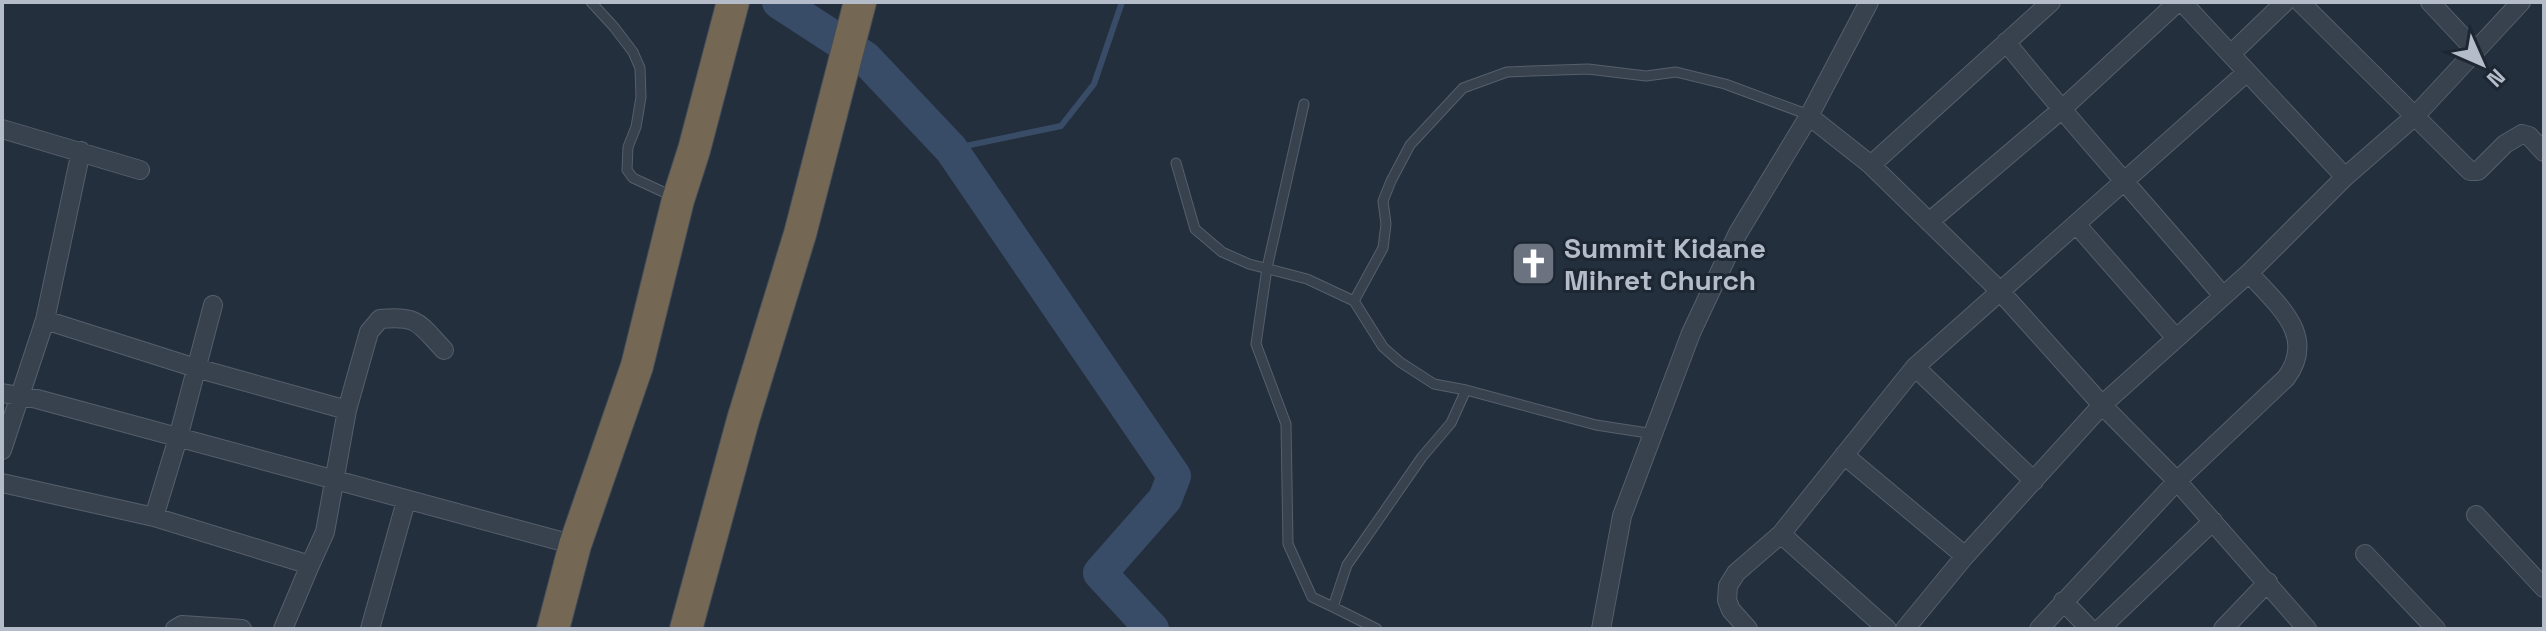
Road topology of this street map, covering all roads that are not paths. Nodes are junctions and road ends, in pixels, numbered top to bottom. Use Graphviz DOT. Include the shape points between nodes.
graph roads {
  1 [pos="591,2"];
  2 [pos="733,2"];
  3 [pos="860,2"];
  4 [pos="1869,2"];
  5 [pos="2051,2"];
  6 [pos="2180,2"];
  7 [pos="2285,2"];
  8 [pos="2300,2"];
  9 [pos="2430,2"];
  10 [pos="2521,2"];
  11 [pos="2006,42"];
  12 [pos="2475,50"];
  13 [pos="2231,54"];
  14 [pos="2247,72"];
  15 [pos="1304,104"];
  16 [pos="2061,110"];
  17 [pos="1809,116"];
  18 [pos="2415,116"];
  19 [pos="2,129"];
  20 [pos="81,151"];
  21 [pos="2544,152"];
  22 [pos="1176,163"];
  23 [pos="1871,165"];
  24 [pos="140,170"];
  25 [pos="2345,177"];
  26 [pos="2127,181"];
  27 [pos="678,200"];
  28 [pos="1929,222"];
  29 [pos="2076,224"];
  30 [pos="1267,268"];
  31 [pos="2249,273"];
  32 [pos="1999,290"];
  33 [pos="2223,296"];
  34 [pos="1354,301"];
  35 [pos="213,305"];
  36 [pos="45,320"];
  37 [pos="2175,337"];
  38 [pos="444,350"];
  39 [pos="1915,367"];
  40 [pos="196,368"];
  41 [pos="1466,390"];
  42 [pos="10,395"];
  43 [pos="2102,405"];
  44 [pos="347,410"];
  45 [pos="1654,434"];
  46 [pos="178,438"];
  47 [pos="2,450"];
  48 [pos="1844,455"];
  49 [pos="334,479"];
  50 [pos="2034,481"];
  51 [pos="2177,481"];
  52 [pos="2,483"];
  53 [pos="406,501"];
  54 [pos="2476,515"];
  55 [pos="154,517"];
  56 [pos="2213,521"];
  57 [pos="1781,534"];
  58 [pos="575,545"];
  59 [pos="2365,554"];
  60 [pos="1965,556"];
  61 [pos="310,565"];
  62 [pos="2268,582"];
  63 [pos="2544,588"];
  64 [pos="2063,601"];
  65 [pos="1333,607"];
  66 [pos="175,629"];
  67 [pos="242,629"];
  68 [pos="283,629"];
  69 [pos="370,629"];
  70 [pos="553,629"];
  71 [pos="686,629"];
  72 [pos="1377,629"];
  73 [pos="1601,629"];
  74 [pos="1748,629"];
  75 [pos="1887,629"];
  76 [pos="1905,629"];
  77 [pos="2039,629"];
  78 [pos="2090,629"];
  79 [pos="2100,629"];
  80 [pos="2223,629"];
  81 [pos="2307,629"];
  82 [pos="2436,629"];
  1 -- 27 [label="lane" via="640,68 641,97 627,170"];
  2 -- 27 [label="highway"];
  3 -- 71 [label="highway" via="800,234"];
  4 -- 17 [label="street"];
  5 -- 11 [label="street"];
  6 -- 13 [label="street"];
  6 -- 16 [label="street"];
  7 -- 13 [label="street"];
  8 -- 18 [label="street"];
  9 -- 12 [label="street"];
  10 -- 12 [label="street"];
  11 -- 16 [label="street"];
  11 -- 23 [label="street"];
  12 -- 18 [label="street"];
  13 -- 14 [label="street"];
  14 -- 25 [label="street"];
  14 -- 26 [label="street"];
  15 -- 30 [label="lane"];
  16 -- 26 [label="street"];
  16 -- 28 [label="street"];
  17 -- 23 [label="street"];
  17 -- 34 [label="lane" via="1676,72 1507,72 1463,88 1410,145 1391,181 1383,201 1383,248"];
  17 -- 45 [label="street" via="1717,273"];
  18 -- 21 [label="street" via="2470,171 2484,167 2522,134"];
  18 -- 25 [label="street"];
  19 -- 20 [label="street"];
  20 -- 24 [label="street"];
  20 -- 36 [label="street"];
  22 -- 30 [label="lane" via="1195,229 1222,252"];
  23 -- 28 [label="street"];
  25 -- 31 [label="street"];
  26 -- 29 [label="street"];
  26 -- 33 [label="street"];
  27 -- 58 [label="highway" via="637,366"];
  28 -- 32 [label="street"];
  29 -- 32 [label="street"];
  29 -- 37 [label="street"];
  30 -- 34 [label="lane"];
  30 -- 65 [label="lane" via="1256,344 1286,424 1288,544 1312,597"];
  31 -- 33 [label="street"];
  31 -- 51 [label="street" via="2296,331 2295,366"];
  32 -- 39 [label="street"];
  32 -- 43 [label="street"];
  33 -- 37 [label="street"];
  34 -- 41 [label="lane" via="1383,347 1400,362 1434,384"];
  35 -- 40 [label="street"];
  36 -- 40 [label="street"];
  36 -- 42 [label="street"];
  37 -- 43 [label="street"];
  38 -- 44 [label="street" via="416,321 380,319 369,332"];
  39 -- 48 [label="street"];
  39 -- 50 [label="street"];
  40 -- 44 [label="street"];
  40 -- 46 [label="street"];
  41 -- 45 [label="lane" via="1596,425"];
  41 -- 65 [label="lane" via="1451,423 1347,565"];
  42 -- 46 [label="street"];
  42 -- 47 [label="street"];
  43 -- 50 [label="street"];
  43 -- 51 [label="street"];
  44 -- 49 [label="street"];
  45 -- 73 [label="street" via="1622,516"];
  46 -- 49 [label="street"];
  46 -- 55 [label="street"];
  48 -- 57 [label="street"];
  48 -- 60 [label="street"];
  49 -- 53 [label="street"];
  49 -- 61 [label="street" via="325,532"];
  50 -- 60 [label="street"];
  51 -- 56 [label="street"];
  51 -- 64 [label="street"];
  52 -- 55 [label="street"];
  53 -- 58 [label="street"];
  53 -- 69 [label="street"];
  54 -- 63 [label="street"];
  55 -- 61 [label="street"];
  56 -- 62 [label="street"];
  56 -- 79 [label="street"];
  57 -- 74 [label="street" via="1728,586 1731,610"];
  57 -- 75 [label="street"];
  58 -- 70 [label="highway"];
  59 -- 82 [label="street"];
  60 -- 76 [label="street"];
  61 -- 68 [label="street"];
  62 -- 80 [label="street"];
  62 -- 81 [label="street"];
  64 -- 77 [label="street"];
  64 -- 78 [label="street"];
  65 -- 72 [label="lane"];
  66 -- 67 [label="street"];
}
